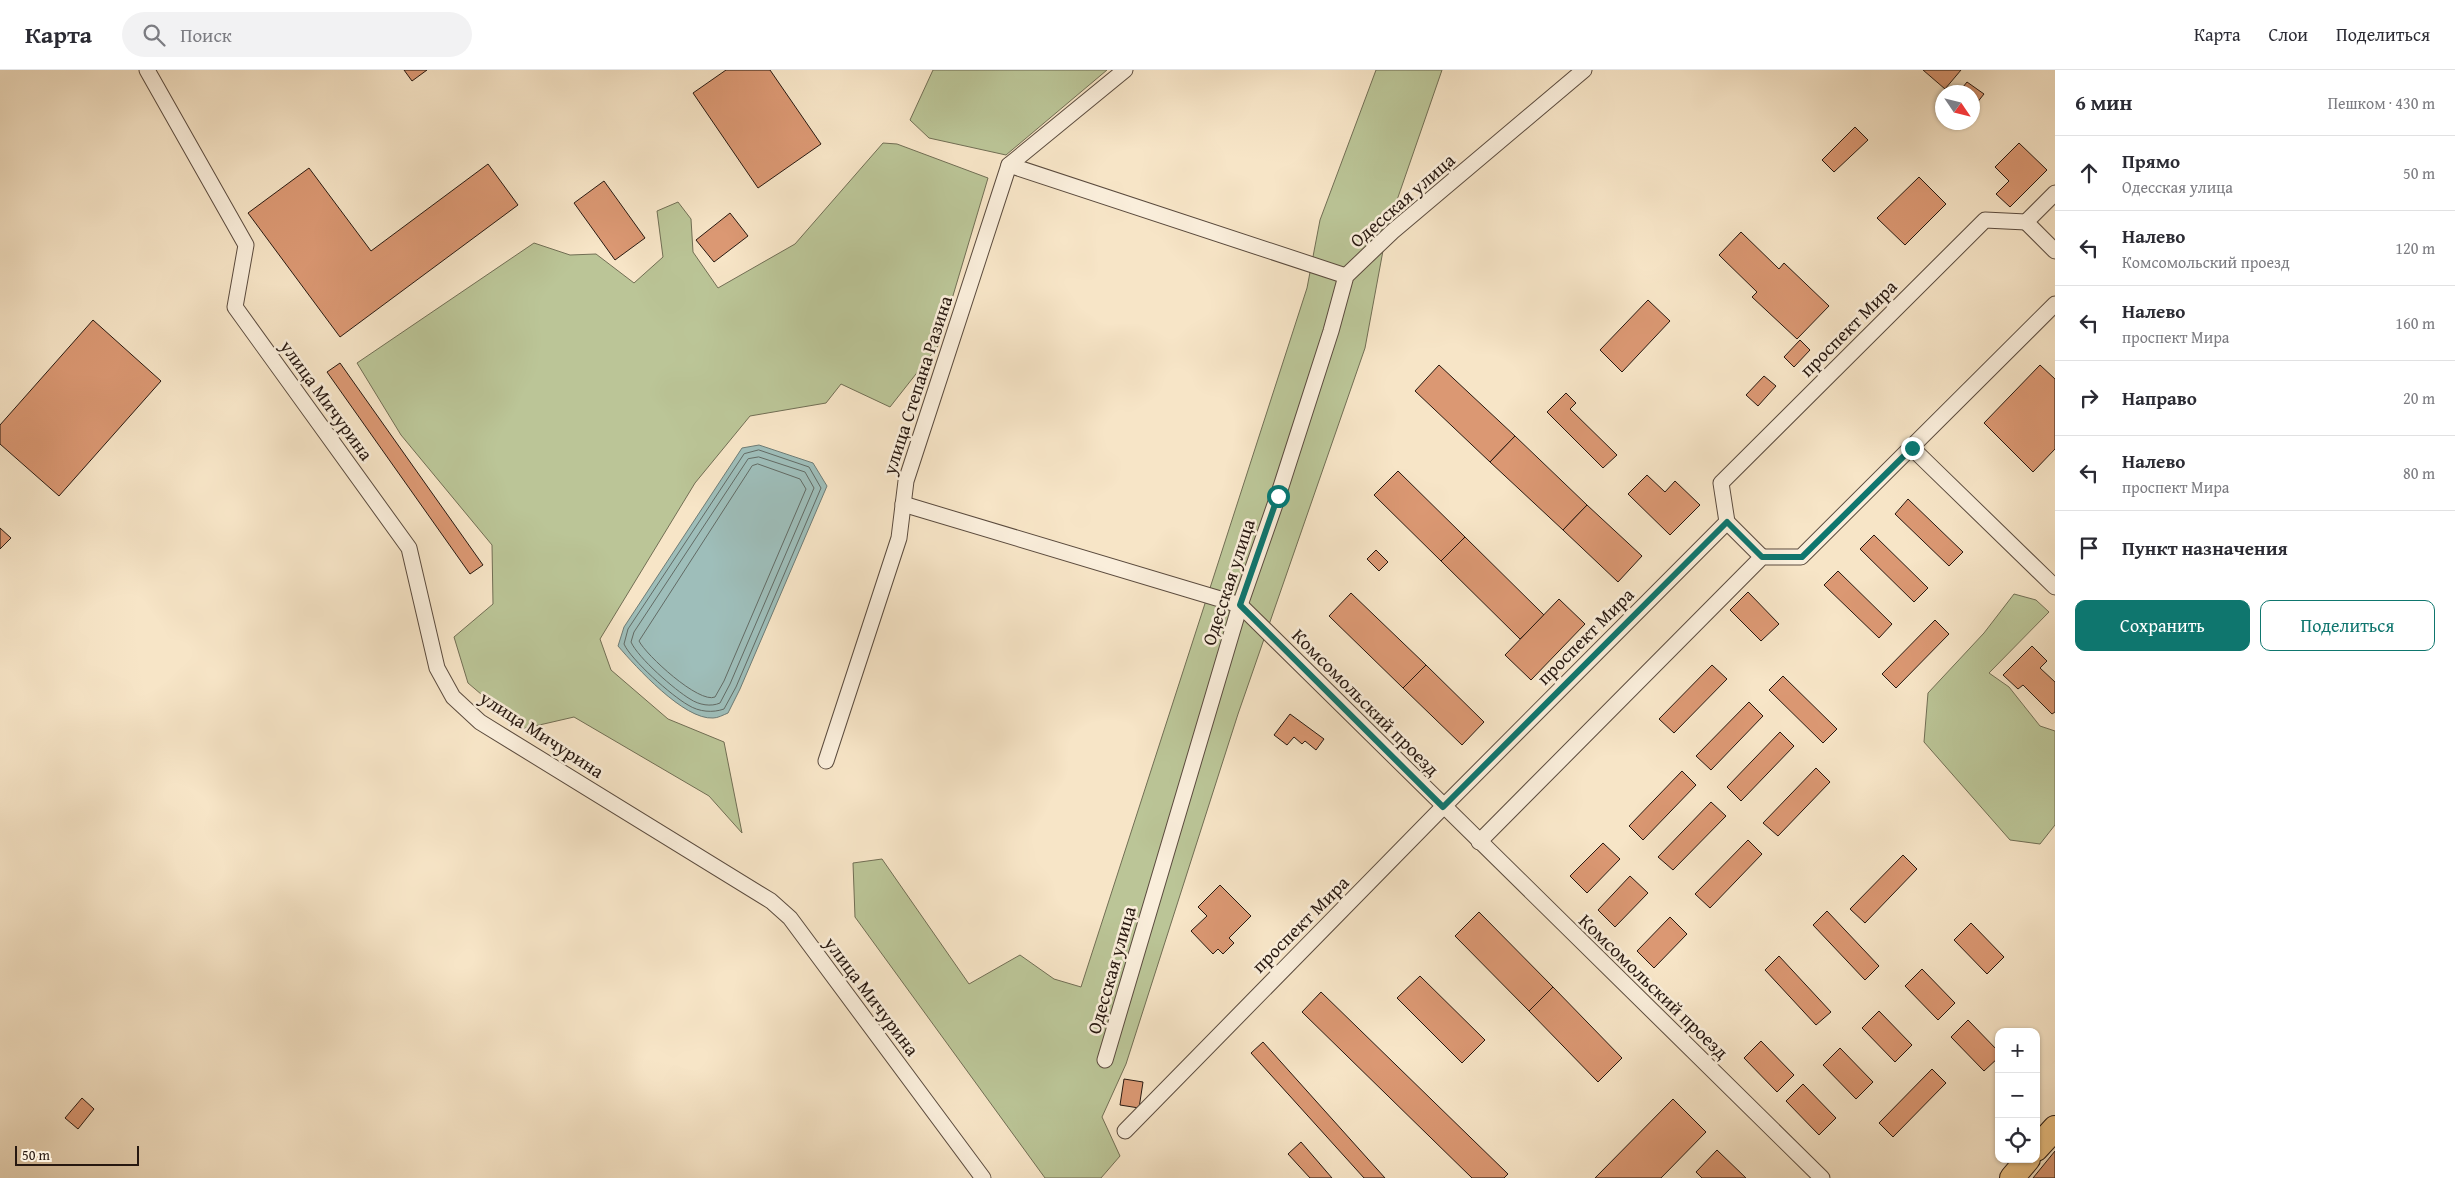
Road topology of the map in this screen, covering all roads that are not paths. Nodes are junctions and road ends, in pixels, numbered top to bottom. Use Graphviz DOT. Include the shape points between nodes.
graph roads {
  1 [pos="147,70"];
  2 [pos="1125,70"];
  3 [pos="1584,70"];
  4 [pos="1009,165"];
  5 [pos="2055,193"];
  6 [pos="2026,222"];
  7 [pos="2055,251"];
  8 [pos="1346,276"];
  9 [pos="2055,304"];
  10 [pos="1912,448"];
  11 [pos="903,504"];
  12 [pos="1727,522"];
  13 [pos="1762,557"];
  14 [pos="2055,587"];
  15 [pos="1240,605"];
  16 [pos="826,761"];
  17 [pos="1443,807"];
  18 [pos="1479,842"];
  19 [pos="1105,1060"];
  20 [pos="2055,1128"];
  21 [pos="1125,1130"];
  22 [pos="2040,1145"];
  23 [pos="2025,1163"];
  24 [pos="983,1178"];
  25 [pos="1822,1178"];
  26 [pos="2012,1178"];
  1 -- 24 [label="street, улица Мичурина" via="246,245 235,307 409,548 438,668 453,697 480,722 777,906 790,918"];
  2 -- 4 [label="street"];
  3 -- 8 [label="street, Одесская улица" via="1392,232"];
  4 -- 8 [label="street"];
  4 -- 11 [label="street, улица Степана Разина" via="906,481"];
  5 -- 6 [label="street"];
  6 -- 7 [label="street"];
  6 -- 12 [label="street, проспект Мира" via="1985,220 1721,483"];
  8 -- 15 [label="street, Одесская улица" via="1278,496"];
  9 -- 10 [label="street"];
  10 -- 13 [label="street" via="1802,557"];
  10 -- 14 [label="street"];
  11 -- 15 [label="street, Комсомольский проезд"];
  11 -- 16 [label="street, улица Степана Разина" via="899,538"];
  12 -- 13 [label="street"];
  12 -- 17 [label="street, проспект Мира"];
  13 -- 18 [label="street"];
  15 -- 17 [label="street, Комсомольский проезд"];
  15 -- 19 [label="street, Одесская улица"];
  17 -- 18 [label="street, Комсомольский проезд"];
  17 -- 21 [label="street, проспект Мира"];
  18 -- 25 [label="street, Комсомольский проезд"];
  20 -- 22 [label="main road"];
  23 -- 26 [label="main road"];
}
